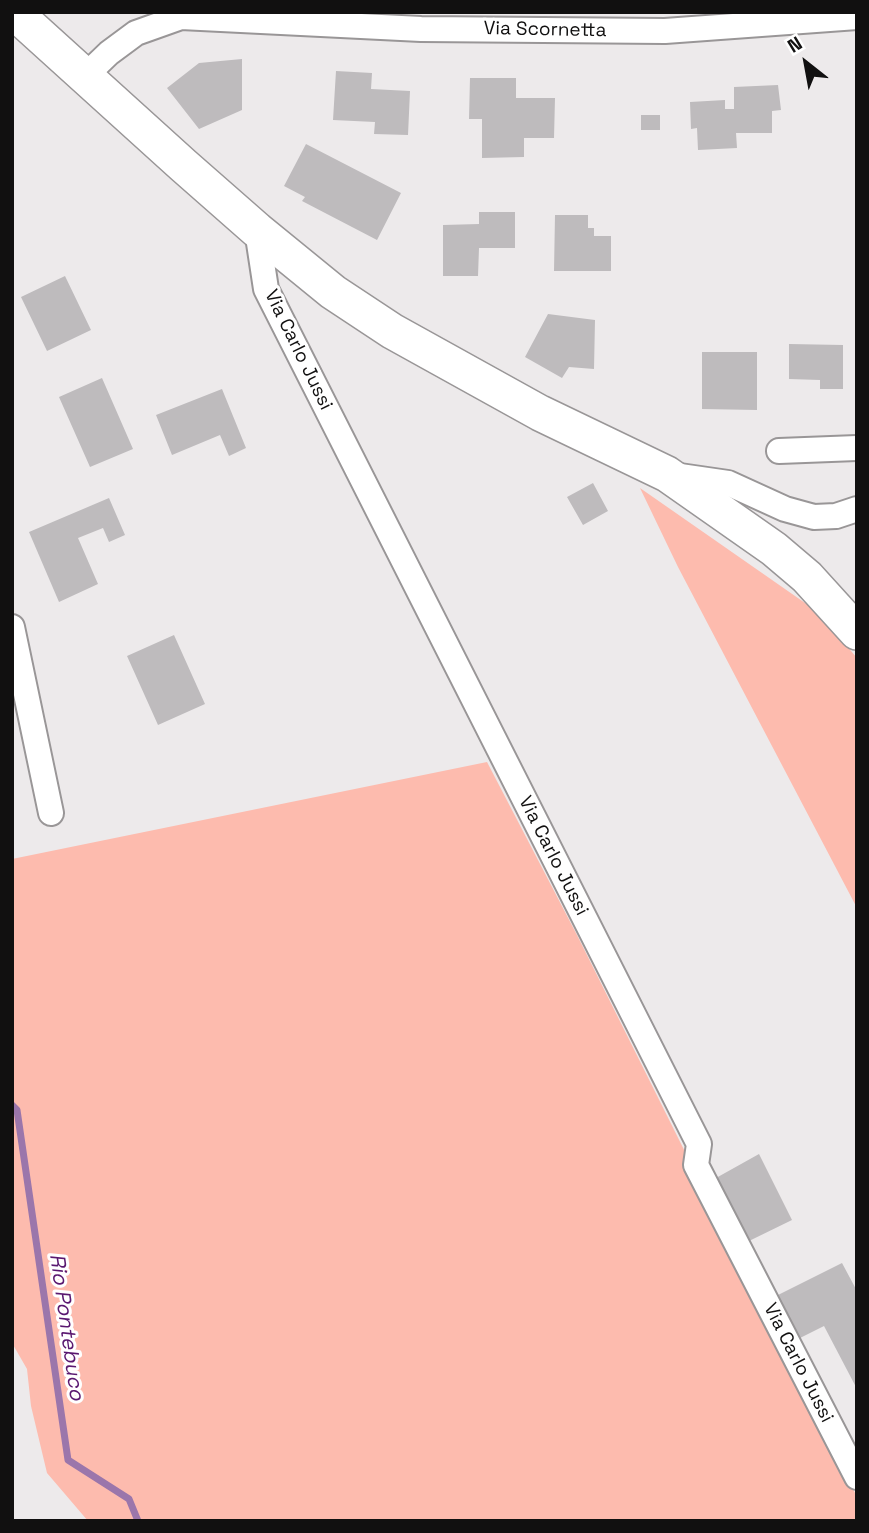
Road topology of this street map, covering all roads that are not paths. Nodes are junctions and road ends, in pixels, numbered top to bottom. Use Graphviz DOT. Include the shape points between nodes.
graph roads {
  1 [pos="14,12"];
  2 [pos="857,17"];
  3 [pos="84,77"];
  4 [pos="257,230"];
  5 [pos="857,448"];
  6 [pos="779,451"];
  7 [pos="667,474"];
  8 [pos="857,509"];
  9 [pos="12,627"];
  10 [pos="857,632"];
  11 [pos="51,813"];
  12 [pos="857,1477"];
  1 -- 3 [label="street"];
  2 -- 3 [label="street, Via Scornetta" via="664,32 421,29 181,17 136,33"];
  3 -- 4 [label="street"];
  4 -- 7 [label="street" via="333,292 391,331 540,413"];
  4 -- 12 [label="street, Via Carlo Jussi" via="266,289 699,1144 696,1165"];
  5 -- 6 [label="street"];
  7 -- 8 [label="street" via="728,483 814,517"];
  7 -- 10 [label="street" via="774,549 807,577"];
  9 -- 11 [label="street"];
}
